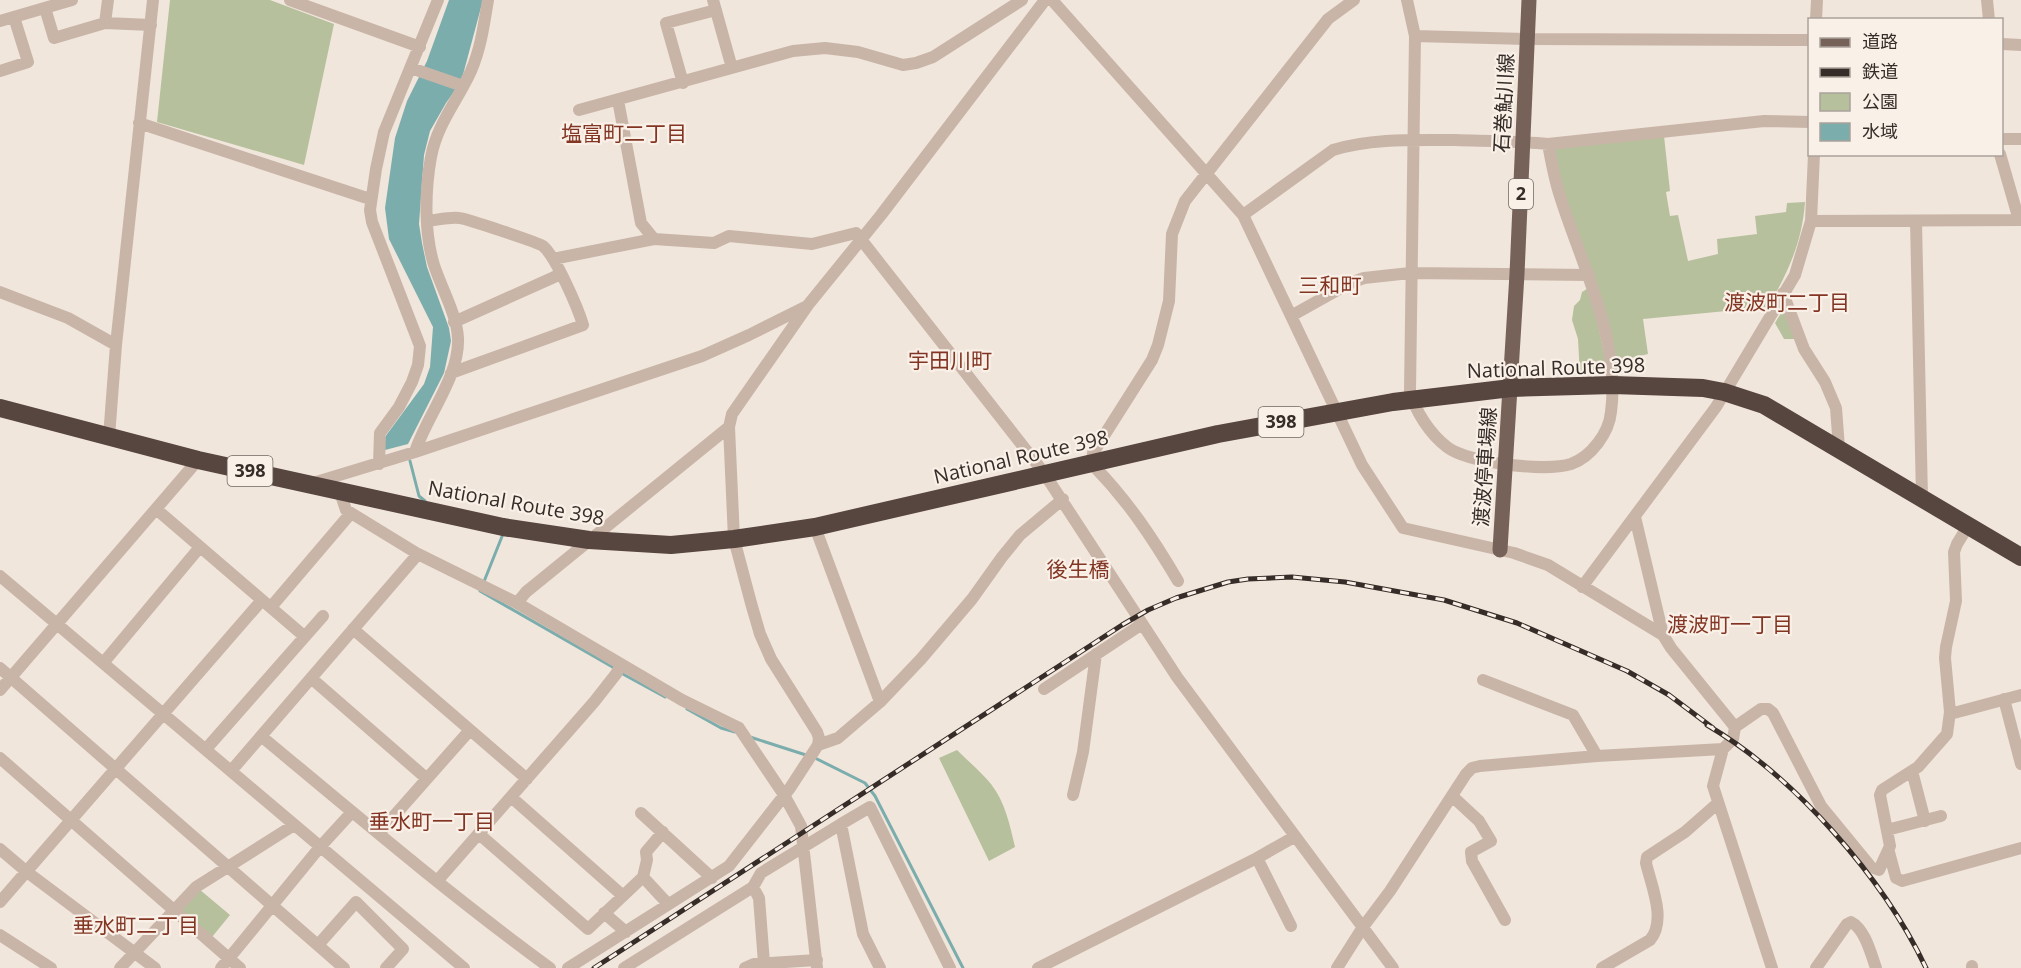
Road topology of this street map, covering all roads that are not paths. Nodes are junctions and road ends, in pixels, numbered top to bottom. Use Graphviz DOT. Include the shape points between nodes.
graph roads {
  1 [pos="72,0"];
  2 [pos="108,0"];
  3 [pos="153,0"];
  4 [pos="290,0"];
  5 [pos="438,0"];
  6 [pos="488,0"];
  7 [pos="1022,0"];
  8 [pos="1045,0"];
  9 [pos="1052,0"];
  10 [pos="1354,0"];
  11 [pos="1407,0"];
  12 [pos="1529,0"];
  13 [pos="1817,0"];
  14 [pos="1987,0"];
  15 [pos="714,5"];
  16 [pos="45,8"];
  17 [pos="14,17"];
  18 [pos="1816,18"];
  19 [pos="1989,18"];
  20 [pos="0,21"];
  21 [pos="105,23"];
  22 [pos="151,25"];
  23 [pos="1415,36"];
  24 [pos="1528,39"];
  25 [pos="1808,40"];
  26 [pos="2003,44"];
  27 [pos="2021,45"];
  28 [pos="420,47"];
  29 [pos="411,68"];
  30 [pos="732,68"];
  31 [pos="0,71"];
  32 [pos="683,82"];
  33 [pos="463,86"];
  34 [pos="618,100"];
  35 [pos="579,110"];
  36 [pos="1808,122"];
  37 [pos="139,123"];
  38 [pos="2003,139"];
  39 [pos="2021,139"];
  40 [pos="1414,140"];
  41 [pos="1523,141"];
  42 [pos="1548,144"];
  43 [pos="1814,156"];
  44 [pos="2001,156"];
  45 [pos="1206,171"];
  46 [pos="370,199"];
  47 [pos="1243,215"];
  48 [pos="2020,220"];
  49 [pos="427,221"];
  50 [pos="1811,221"];
  51 [pos="1916,221"];
  52 [pos="654,239"];
  53 [pos="861,239"];
  54 [pos="553,259"];
  55 [pos="1410,273"];
  56 [pos="561,274"];
  57 [pos="1517,274"];
  58 [pos="1589,275"];
  59 [pos="0,292"];
  60 [pos="1784,293"];
  61 [pos="808,305"];
  62 [pos="1291,316"];
  63 [pos="454,322"];
  64 [pos="116,345"];
  65 [pos="451,373"];
  66 [pos="1613,385"];
  67 [pos="1511,388"];
  68 [pos="1725,392"];
  69 [pos="1412,400"];
  70 [pos="0,408"];
  71 [pos="1338,412"];
  72 [pos="729,427"];
  73 [pos="109,437"];
  74 [pos="1839,448"];
  75 [pos="415,453"];
  76 [pos="198,460"];
  77 [pos="379,464"];
  78 [pos="1092,464"];
  79 [pos="1506,464"];
  80 [pos="1044,473"];
  81 [pos="309,484"];
  82 [pos="340,492"];
  83 [pos="1922,498"];
  84 [pos="1063,499"];
  85 [pos="156,509"];
  86 [pos="351,513"];
  87 [pos="1635,517"];
  88 [pos="1968,526"];
  89 [pos="815,527"];
  90 [pos="734,539"];
  91 [pos="590,540"];
  92 [pos="200,547"];
  93 [pos="1500,550"];
  94 [pos="418,554"];
  95 [pos="2021,557"];
  96 [pos="0,576"];
  97 [pos="1178,581"];
  98 [pos="1582,587"];
  99 [pos="266,603"];
  100 [pos="517,603"];
  101 [pos="322,616"];
  102 [pos="57,624"];
  103 [pos="1142,624"];
  104 [pos="354,629"];
  105 [pos="1663,635"];
  106 [pos="304,636"];
  107 [pos="1096,654"];
  108 [pos="104,662"];
  109 [pos="0,668"];
  110 [pos="619,669"];
  111 [pos="11,678"];
  112 [pos="311,678"];
  113 [pos="1483,680"];
  114 [pos="1044,689"];
  115 [pos="0,690"];
  116 [pos="2021,694"];
  117 [pos="2004,699"];
  118 [pos="880,702"];
  119 [pos="163,713"];
  120 [pos="1950,714"];
  121 [pos="1735,727"];
  122 [pos="470,730"];
  123 [pos="261,736"];
  124 [pos="206,749"];
  125 [pos="1723,749"];
  126 [pos="813,752"];
  127 [pos="1597,756"];
  128 [pos="0,758"];
  129 [pos="2021,764"];
  130 [pos="116,769"];
  131 [pos="231,771"];
  132 [pos="1912,771"];
  133 [pos="426,778"];
  134 [pos="527,779"];
  135 [pos="784,795"];
  136 [pos="1073,795"];
  137 [pos="1452,796"];
  138 [pos="511,797"];
  139 [pos="1718,802"];
  140 [pos="352,812"];
  141 [pos="641,813"];
  142 [pos="1941,816"];
  143 [pos="71,821"];
  144 [pos="1925,821"];
  145 [pos="841,824"];
  146 [pos="294,825"];
  147 [pos="1887,830"];
  148 [pos="663,832"];
  149 [pos="379,833"];
  150 [pos="479,834"];
  151 [pos="1294,837"];
  152 [pos="804,845"];
  153 [pos="320,847"];
  154 [pos="2021,848"];
  155 [pos="0,849"];
  156 [pos="1888,852"];
  157 [pos="1257,858"];
  158 [pos="228,867"];
  159 [pos="27,872"];
  160 [pos="643,877"];
  161 [pos="712,878"];
  162 [pos="438,880"];
  163 [pos="753,887"];
  164 [pos="622,895"];
  165 [pos="0,902"];
  166 [pos="668,904"];
  167 [pos="272,905"];
  168 [pos="175,910"];
  169 [pos="604,913"];
  170 [pos="1505,920"];
  171 [pos="1291,926"];
  172 [pos="1363,927"];
  173 [pos="626,932"];
  174 [pos="0,935"];
  175 [pos="318,945"];
  176 [pos="134,953"];
  177 [pos="225,963"];
  178 [pos="764,963"];
  179 [pos="817,964"];
  180 [pos="51,968"];
  181 [pos="120,968"];
  182 [pos="155,968"];
  183 [pos="240,968"];
  184 [pos="344,968"];
  185 [pos="386,968"];
  186 [pos="464,968"];
  187 [pos="550,968"];
  188 [pos="568,968"];
  189 [pos="624,968"];
  190 [pos="745,968"];
  191 [pos="880,968"];
  192 [pos="950,968"];
  193 [pos="1038,968"];
  194 [pos="1337,968"];
  195 [pos="1393,968"];
  196 [pos="1602,968"];
  197 [pos="1772,968"];
  198 [pos="1816,968"];
  199 [pos="1876,968"];
  1 -- 16 [label="street"];
  2 -- 21 [label="street"];
  3 -- 22 [label="street"];
  4 -- 28 [label="street"];
  5 -- 28 [label="street"];
  6 -- 33 [label="street" via="481,44"];
  7 -- 30 [label="street" via="925,61 903,64 825,48 793,51"];
  8 -- 53 [label="street"];
  9 -- 45 [label="street"];
  10 -- 45 [label="street" via="1328,19"];
  11 -- 23 [label="street"];
  12 -- 24 [label="main road, 石巻鮎川線 / 2"];
  13 -- 18 [label="street"];
  14 -- 19 [label="street"];
  15 -- 30 [label="street"];
  15 -- 32 [label="street" via="666,23"];
  16 -- 17 [label="street"];
  16 -- 21 [label="street" via="54,38"];
  17 -- 20 [label="street"];
  17 -- 31 [label="street" via="28,62"];
  21 -- 22 [label="street"];
  22 -- 37 [label="street"];
  23 -- 24 [label="street"];
  23 -- 40 [label="street"];
  24 -- 25 [label="street"];
  24 -- 41 [label="main road, 石巻鮎川線 / 2"];
  26 -- 27 [label="street"];
  28 -- 29 [label="street"];
  29 -- 33 [label="street"];
  29 -- 46 [label="street" via="384,132"];
  30 -- 32 [label="street"];
  32 -- 34 [label="street"];
  33 -- 49 [label="street" via="442,123 431,156"];
  34 -- 35 [label="street"];
  34 -- 52 [label="street" via="641,223"];
  36 -- 42 [label="street" via="1764,122"];
  37 -- 46 [label="street"];
  37 -- 64 [label="street"];
  38 -- 39 [label="street"];
  40 -- 41 [label="street"];
  40 -- 47 [label="street" via="1333,150"];
  40 -- 55 [label="street"];
  41 -- 42 [label="street"];
  41 -- 57 [label="main road, 石巻鮎川線 / 2"];
  42 -- 58 [label="street" via="1559,192"];
  43 -- 50 [label="street"];
  44 -- 48 [label="street"];
  45 -- 47 [label="street"];
  45 -- 78 [label="street" via="1185,201 1172,234 1169,301 1158,345 1093,453"];
  46 -- 77 [label="street" via="372,222 420,346 412,382 380,433"];
  47 -- 62 [label="street"];
  48 -- 51 [label="street"];
  49 -- 54 [label="street" via="460,218 542,246"];
  49 -- 63 [label="street" via="428,242"];
  50 -- 51 [label="street"];
  50 -- 60 [label="street" via="1795,275"];
  51 -- 83 [label="street"];
  52 -- 53 [label="street" via="714,243 729,237 812,244 856,233"];
  52 -- 54 [label="street"];
  53 -- 61 [label="street"];
  53 -- 80 [label="street"];
  54 -- 56 [label="street"];
  55 -- 57 [label="street"];
  55 -- 62 [label="street" via="1350,283"];
  55 -- 69 [label="street"];
  56 -- 63 [label="street"];
  56 -- 65 [label="street" via="583,325"];
  57 -- 58 [label="street"];
  57 -- 67 [label="main road, 石巻鮎川線 / 2"];
  58 -- 66 [label="street" via="1607,341"];
  59 -- 64 [label="street" via="68,318"];
  60 -- 68 [label="street"];
  60 -- 74 [label="street" via="1804,349 1836,408"];
  61 -- 72 [label="street" via="732,414"];
  61 -- 75 [label="street" via="702,356"];
  62 -- 71 [label="street"];
  63 -- 65 [label="street" via="458,339"];
  64 -- 73 [label="street"];
  65 -- 75 [label="street" via="420,434"];
  66 -- 67 [label="highway, National Route 398 / 398"];
  66 -- 68 [label="highway, National Route 398 / 398" via="1678,386"];
  66 -- 79 [label="street" via="1607,427 1582,458 1550,467"];
  67 -- 69 [label="highway, National Route 398 / 398"];
  67 -- 79 [label="main road, 渡波停車場線"];
  68 -- 74 [label="highway, National Route 398 / 398" via="1764,405"];
  68 -- 87 [label="street"];
  69 -- 71 [label="highway, National Route 398 / 398"];
  69 -- 79 [label="street" via="1446,447 1464,457"];
  70 -- 73 [label="highway, National Route 398 / 398"];
  71 -- 78 [label="highway, National Route 398 / 398" via="1218,434"];
  71 -- 93 [label="street" via="1362,465 1403,528"];
  72 -- 90 [label="street"];
  72 -- 91 [label="street"];
  73 -- 76 [label="highway, National Route 398 / 398"];
  74 -- 83 [label="highway, National Route 398 / 398"];
  75 -- 77 [label="street"];
  76 -- 81 [label="highway, National Route 398 / 398"];
  76 -- 85 [label="street"];
  77 -- 81 [label="street"];
  78 -- 80 [label="highway, National Route 398 / 398"];
  78 -- 97 [label="street" via="1136,514"];
  79 -- 93 [label="main road, 渡波停車場線"];
  80 -- 84 [label="street"];
  80 -- 89 [label="highway, National Route 398 / 398"];
  81 -- 82 [label="highway, National Route 398 / 398"];
  82 -- 86 [label="street" via="346,510"];
  82 -- 91 [label="highway, National Route 398 / 398" via="505,528"];
  83 -- 88 [label="highway, National Route 398 / 398"];
  84 -- 103 [label="street"];
  84 -- 118 [label="street" via="1020,535 972,599"];
  85 -- 92 [label="street"];
  85 -- 102 [label="street"];
  86 -- 94 [label="street"];
  86 -- 99 [label="street"];
  87 -- 98 [label="street"];
  87 -- 105 [label="street"];
  88 -- 95 [label="highway, National Route 398 / 398"];
  88 -- 120 [label="street" via="1954,552 1956,601 1945,658"];
  89 -- 90 [label="highway, National Route 398 / 398"];
  89 -- 118 [label="street"];
  90 -- 91 [label="highway, National Route 398 / 398" via="671,545"];
  90 -- 126 [label="street" via="760,634 771,659 817,732 819,738"];
  91 -- 100 [label="street"];
  92 -- 99 [label="street"];
  92 -- 108 [label="street"];
  93 -- 98 [label="street" via="1548,565"];
  94 -- 100 [label="street"];
  94 -- 104 [label="street"];
  96 -- 102 [label="street"];
  98 -- 105 [label="street"];
  99 -- 106 [label="street"];
  99 -- 119 [label="street"];
  100 -- 110 [label="street"];
  101 -- 106 [label="street"];
  102 -- 108 [label="street"];
  102 -- 111 [label="street"];
  103 -- 107 [label="street"];
  103 -- 151 [label="street"];
  104 -- 112 [label="street"];
  104 -- 122 [label="street"];
  105 -- 121 [label="street"];
  106 -- 124 [label="street"];
  107 -- 114 [label="street"];
  107 -- 136 [label="street"];
  108 -- 119 [label="street"];
  109 -- 111 [label="street"];
  110 -- 134 [label="street"];
  110 -- 135 [label="street" via="739,728"];
  111 -- 115 [label="street"];
  111 -- 130 [label="street"];
  112 -- 123 [label="street"];
  112 -- 133 [label="street"];
  113 -- 127 [label="street" via="1572,715"];
  116 -- 117 [label="street"];
  117 -- 120 [label="street"];
  117 -- 129 [label="street"];
  118 -- 126 [label="street" via="838,738"];
  119 -- 124 [label="street"];
  119 -- 130 [label="street"];
  120 -- 132 [label="street" via="1947,734"];
  121 -- 125 [label="street" via="1733,739"];
  121 -- 156 [label="street" via="1761,710 1773,713 1821,806 1871,867 1879,870"];
  122 -- 133 [label="street"];
  122 -- 134 [label="street"];
  123 -- 131 [label="street"];
  123 -- 140 [label="street"];
  124 -- 131 [label="street"];
  125 -- 127 [label="street"];
  125 -- 139 [label="street" via="1713,786"];
  126 -- 135 [label="street"];
  127 -- 137 [label="street" via="1472,768"];
  128 -- 143 [label="street"];
  130 -- 143 [label="street"];
  130 -- 158 [label="street"];
  131 -- 146 [label="street"];
  132 -- 144 [label="street"];
  132 -- 147 [label="street" via="1882,790"];
  133 -- 149 [label="street"];
  134 -- 138 [label="street"];
  135 -- 152 [label="street" via="801,826"];
  135 -- 161 [label="street" via="729,866"];
  137 -- 170 [label="street" via="1479,820 1491,841 1471,852 1472,861"];
  137 -- 172 [label="street"];
  138 -- 150 [label="street"];
  138 -- 164 [label="street"];
  139 -- 196 [label="street" via="1685,832 1647,857 1658,910 1654,935"];
  139 -- 197 [label="street"];
  140 -- 149 [label="street"];
  140 -- 153 [label="street"];
  141 -- 148 [label="street"];
  142 -- 144 [label="street"];
  143 -- 159 [label="street"];
  143 -- 168 [label="street"];
  144 -- 147 [label="street"];
  145 -- 152 [label="street"];
  145 -- 191 [label="street" via="863,934"];
  145 -- 192 [label="street" via="870,807"];
  146 -- 153 [label="street"];
  146 -- 158 [label="street"];
  147 -- 156 [label="street"];
  148 -- 160 [label="street" via="646,852"];
  148 -- 161 [label="street"];
  149 -- 162 [label="street"];
  150 -- 162 [label="street"];
  150 -- 169 [label="street" via="588,929"];
  151 -- 157 [label="street"];
  151 -- 172 [label="street"];
  152 -- 163 [label="street" via="761,873"];
  152 -- 179 [label="street"];
  153 -- 167 [label="street"];
  153 -- 186 [label="street"];
  154 -- 156 [label="street" via="1902,881 1896,878"];
  155 -- 159 [label="street"];
  157 -- 171 [label="street"];
  157 -- 193 [label="street"];
  158 -- 167 [label="street"];
  158 -- 168 [label="street" via="196,887"];
  159 -- 165 [label="street"];
  159 -- 176 [label="street"];
  160 -- 164 [label="street"];
  160 -- 166 [label="street"];
  161 -- 166 [label="street"];
  162 -- 187 [label="street"];
  163 -- 178 [label="street" via="759,898"];
  163 -- 189 [label="street"];
  164 -- 169 [label="street"];
  166 -- 173 [label="street"];
  167 -- 175 [label="street"];
  167 -- 177 [label="street"];
  168 -- 176 [label="street"];
  168 -- 177 [label="street"];
  169 -- 173 [label="street"];
  172 -- 194 [label="street"];
  172 -- 195 [label="street"];
  173 -- 188 [label="street"];
  174 -- 180 [label="street"];
  175 -- 184 [label="street"];
  175 -- 185 [label="street" via="356,902 403,949"];
  176 -- 181 [label="street"];
  176 -- 182 [label="street"];
  177 -- 183 [label="street"];
  178 -- 179 [label="street"];
  178 -- 190 [label="street"];
  198 -- 199 [label="street" via="1851,922 1866,941"];
}
